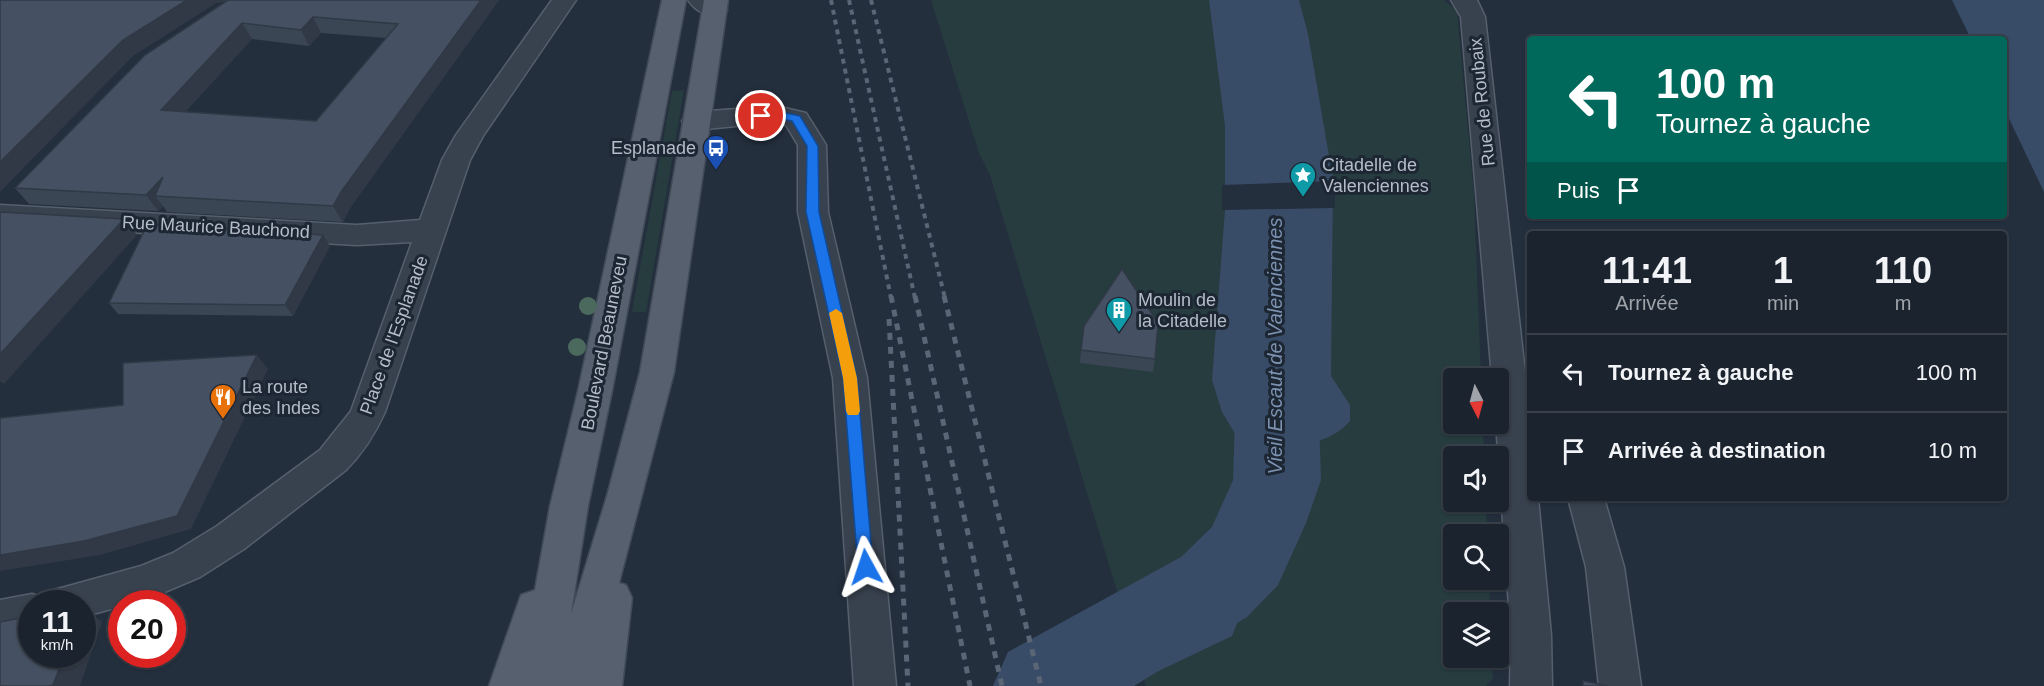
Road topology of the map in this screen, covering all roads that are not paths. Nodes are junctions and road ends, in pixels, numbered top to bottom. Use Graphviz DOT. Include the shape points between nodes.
graph roads {
  1 [pos="564,0"];
  2 [pos="674,0"];
  3 [pos="1463,0"];
  4 [pos="710,3"];
  5 [pos="696,121"];
  6 [pos="24,188"];
  7 [pos="0,214"];
  8 [pos="431,230"];
  9 [pos="1518,351"];
  10 [pos="625,496"];
  11 [pos="1587,501"];
  12 [pos="568,506"];
  13 [pos="96,596"];
  14 [pos="18,615"];
  15 [pos="0,618"];
  16 [pos="510,686"];
  17 [pos="539,686"];
  18 [pos="570,686"];
  19 [pos="601,686"];
  20 [pos="875,686"];
  21 [pos="1531,686"];
  22 [pos="1620,686"];
  1 -- 8 [label="street, Place de l'Esplanade" via="470,135 451,173"];
  2 -- 12 [label="main road, Boulevard Beauneveu"];
  3 -- 9 [label="street, Rue de Roubaix" via="1473,17 1493,207"];
  4 -- 5 [label="main road"];
  5 -- 10 [label="main road" via="657,372"];
  5 -- 20 [label="street" via="776,114 796,118 813,146 813,212 850,378"];
  6 -- 7 [label="street"];
  7 -- 8 [label="street, Rue Maurice Bauchond" via="357,235"];
  8 -- 13 [label="street, Place de l'Esplanade" via="368,412 347,446 224,541 166,574"];
  9 -- 21 [label="street, Rue de Roubaix"];
  10 -- 18 [label="main road"];
  10 -- 19 [label="main road"];
  11 -- 22 [label="street" via="1605,567"];
  12 -- 16 [label="main road"];
  12 -- 17 [label="main road, Boulevard Beauneveu"];
  14 -- 15 [label="street"];
}
